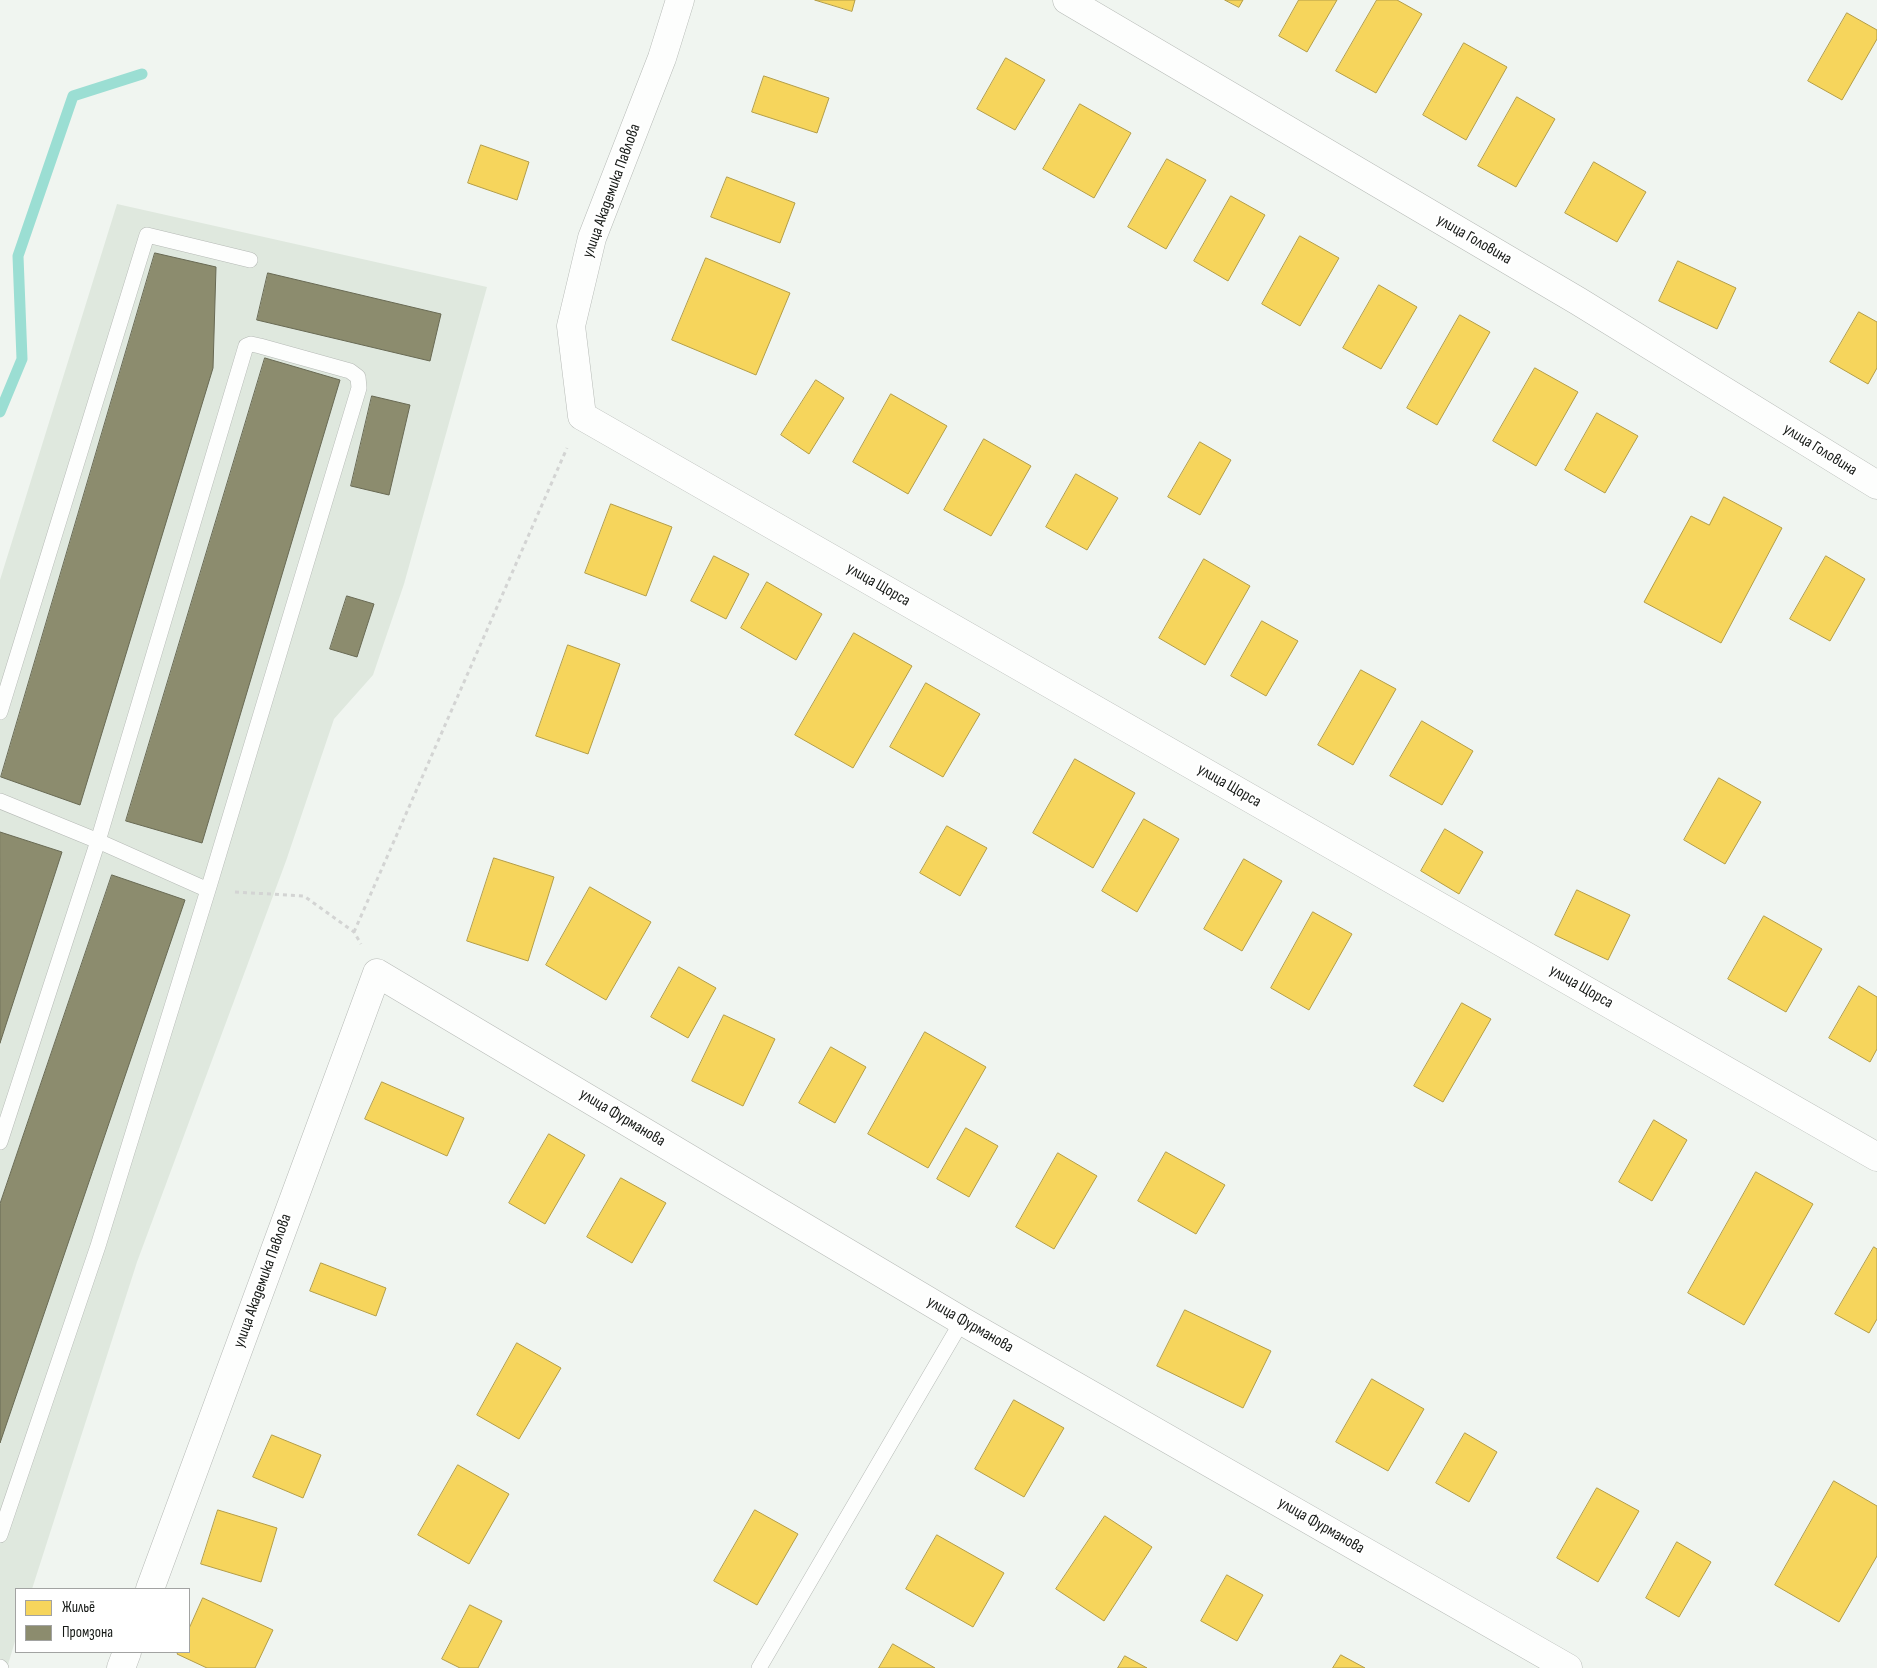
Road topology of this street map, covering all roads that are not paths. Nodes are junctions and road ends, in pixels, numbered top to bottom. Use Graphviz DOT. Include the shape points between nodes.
graph roads {
  1 [pos="680,0"];
  2 [pos="1067,0"];
  3 [pos="250,260"];
  4 [pos="582,416"];
  5 [pos="1877,486"];
  6 [pos="0,712"];
  7 [pos="0,801"];
  8 [pos="98,841"];
  9 [pos="208,890"];
  10 [pos="376,972"];
  11 [pos="0,1142"];
  12 [pos="1877,1157"];
  13 [pos="962,1321"];
  14 [pos="0,1535"];
  15 [pos="150,1588"];
  16 [pos="127,1653"];
  17 [pos="121,1668"];
  18 [pos="759,1668"];
  19 [pos="1568,1668"];
  1 -- 4 [label="street, улица Академика Павлова" via="662,58 592,238 570,326"];
  2 -- 5 [label="street, улица Головина" via="1578,301"];
  3 -- 6 [label="lane" via="147,235"];
  4 -- 12 [label="street, улица Щорса"];
  7 -- 8 [label="lane"];
  8 -- 9 [label="lane"];
  8 -- 9 [label="lane" via="246,346 260,346 350,371 358,377 359,388"];
  8 -- 11 [label="lane"];
  9 -- 14 [label="lane" via="98,1246"];
  10 -- 13 [label="street, улица Фурманова"];
  10 -- 15 [label="street, улица Академика Павлова"];
  13 -- 18 [label="lane"];
  13 -- 19 [label="street, улица Фурманова"];
  16 -- 17 [label="street"];
}
